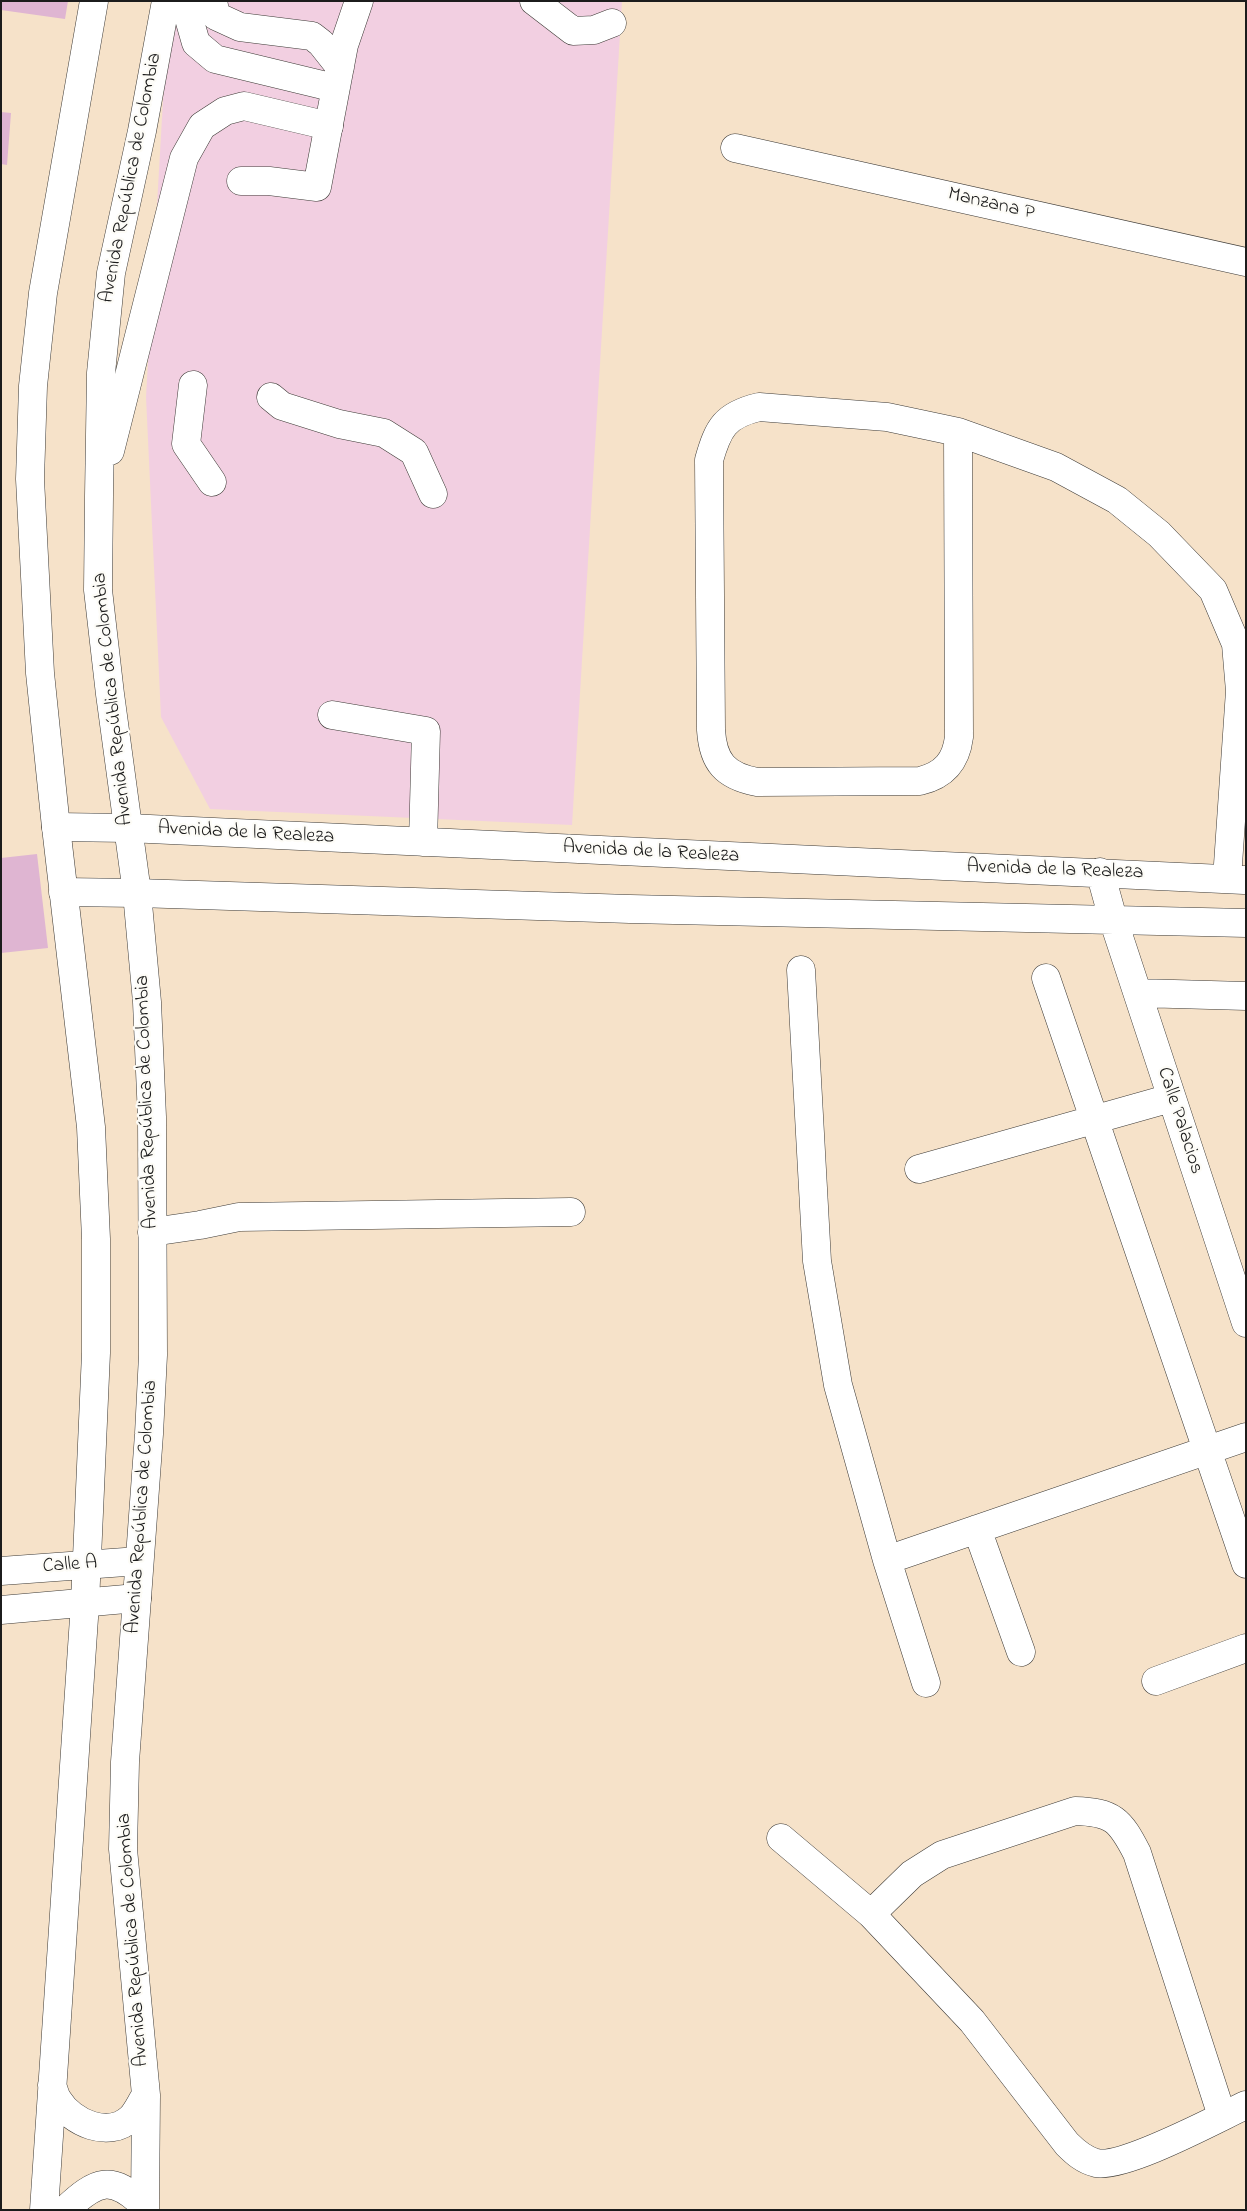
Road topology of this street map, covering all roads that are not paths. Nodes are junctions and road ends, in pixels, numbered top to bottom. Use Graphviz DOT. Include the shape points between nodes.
graph roads {
  1 [pos="94,1"];
  2 [pos="166,1"];
  3 [pos="186,1"];
  4 [pos="213,1"];
  5 [pos="359,1"];
  6 [pos="534,1"];
  7 [pos="612,23"];
  8 [pos="337,78"];
  9 [pos="329,126"];
  10 [pos="735,148"];
  11 [pos="241,180"];
  12 [pos="1246,262"];
  13 [pos="193,385"];
  14 [pos="271,397"];
  15 [pos="958,432"];
  16 [pos="212,482"];
  17 [pos="433,494"];
  18 [pos="99,496"];
  19 [pos="332,715"];
  20 [pos="56,827"];
  21 [pos="128,828"];
  22 [pos="423,842"];
  23 [pos="1100,872"];
  24 [pos="1237,879"];
  25 [pos="63,892"];
  26 [pos="137,893"];
  27 [pos="1113,919"];
  28 [pos="1246,923"];
  29 [pos="801,970"];
  30 [pos="1046,978"];
  31 [pos="1138,993"];
  32 [pos="1246,996"];
  33 [pos="1172,1098"];
  34 [pos="1094,1120"];
  35 [pos="919,1169"];
  36 [pos="571,1212"];
  37 [pos="152,1232"];
  38 [pos="1234,1251"];
  39 [pos="1246,1323"];
  40 [pos="1246,1437"];
  41 [pos="1206,1451"];
  42 [pos="978,1529"];
  43 [pos="887,1560"];
  44 [pos="139,1561"];
  45 [pos="87,1564"];
  46 [pos="1246,1564"];
  47 [pos="1,1570"];
  48 [pos="137,1598"];
  49 [pos="85,1603"];
  50 [pos="1,1610"];
  51 [pos="1246,1648"];
  52 [pos="1021,1652"];
  53 [pos="1156,1681"];
  54 [pos="926,1683"];
  55 [pos="781,1838"];
  56 [pos="870,1914"];
  57 [pos="52,2085"];
  58 [pos="146,2095"];
  59 [pos="1234,2111"];
  60 [pos="145,2208"];
  61 [pos="44,2210"];
  62 [pos="65,2210"];
  1 -- 20 [label="main road" via="52,236 33,386 30,479 34,571 40,673"];
  2 -- 18 [label="main road, Avenida República de Colombia" via="111,273 101,373"];
  3 -- 8 [label="main road" via="196,43 214,59"];
  4 -- 8 [label="main road" via="216,16 240,27 312,36 321,43"];
  5 -- 8 [label="main road"];
  6 -- 7 [label="main road" via="573,31 594,30"];
  8 -- 9 [label="main road"];
  9 -- 11 [label="main road" via="317,187 269,180"];
  9 -- 18 [label="main road" via="244,106 225,110 202,126 184,158"];
  10 -- 12 [label="main road, Manzana P"];
  13 -- 16 [label="main road" via="186,444"];
  14 -- 17 [label="main road" via="282,406 338,424 384,433 414,452"];
  15 -- 15 [label="main road" via="887,417 759,407 741,412 720,430 709,460 712,746 718,760 729,772 757,782 920,781 944,772 952,761 959,736"];
  15 -- 24 [label="main road" via="1056,467 1117,500 1159,534 1213,590 1236,644 1240,691"];
  18 -- 21 [label="main road, Avenida República de Colombia" via="98,590"];
  19 -- 22 [label="main road" via="426,731"];
  20 -- 21 [label="main road, Avenida de la Realeza"];
  20 -- 25 [label="main road"];
  21 -- 22 [label="main road, Avenida de la Realeza"];
  21 -- 26 [label="main road, Avenida República de Colombia"];
  22 -- 23 [label="main road, Avenida de la Realeza" via="950,868"];
  23 -- 24 [label="main road, Avenida de la Realeza"];
  23 -- 27 [label="main road, Calle Palacios"];
  25 -- 26 [label="main road"];
  25 -- 45 [label="main road" via="91,1127 96,1239 96,1362"];
  26 -- 27 [label="main road" via="630,909"];
  26 -- 37 [label="main road, Avenida República de Colombia" via="148,1011"];
  27 -- 28 [label="main road"];
  27 -- 31 [label="main road, Calle Palacios"];
  29 -- 43 [label="main road" via="816,1261 838,1385"];
  30 -- 34 [label="main road"];
  31 -- 32 [label="main road"];
  31 -- 33 [label="main road, Calle Palacios"];
  33 -- 34 [label="main road"];
  33 -- 38 [label="main road, Calle Palacios"];
  34 -- 35 [label="main road"];
  34 -- 41 [label="main road"];
  36 -- 37 [label="main road" via="239,1217"];
  37 -- 44 [label="main road, Avenida República de Colombia" via="152,1365"];
  38 -- 39 [label="main road, Calle Palacios"];
  40 -- 41 [label="main road"];
  41 -- 42 [label="main road"];
  41 -- 46 [label="main road"];
  42 -- 43 [label="main road"];
  42 -- 52 [label="main road"];
  43 -- 54 [label="main road"];
  44 -- 45 [label="main road, Calle A"];
  44 -- 48 [label="main road, Avenida República de Colombia"];
  45 -- 47 [label="main road, Calle A"];
  45 -- 49 [label="main road"];
  48 -- 49 [label="main road, Calle A"];
  48 -- 58 [label="main road, Avenida República de Colombia" via="125,1762 123,1849"];
  49 -- 50 [label="main road, Calle A"];
  49 -- 57 [label="main road"];
  51 -- 53 [label="main road"];
  55 -- 56 [label="main road"];
  56 -- 59 [label="main road" via="972,2021 1067,2144 1083,2158 1098,2163 1116,2163"];
  56 -- 59 [label="main road" via="912,1874 942,1855 1075,1811 1096,1812 1113,1818 1126,1832 1137,1853"];
  57 -- 58 [label="main road" via="58,2100 67,2110 86,2124 102,2129 131,2118"];
  57 -- 61 [label="main road"];
  58 -- 60 [label="main road, Avenida República de Colombia"];
  60 -- 62 [label="main road" via="130,2192 102,2184 89,2189"];
}
